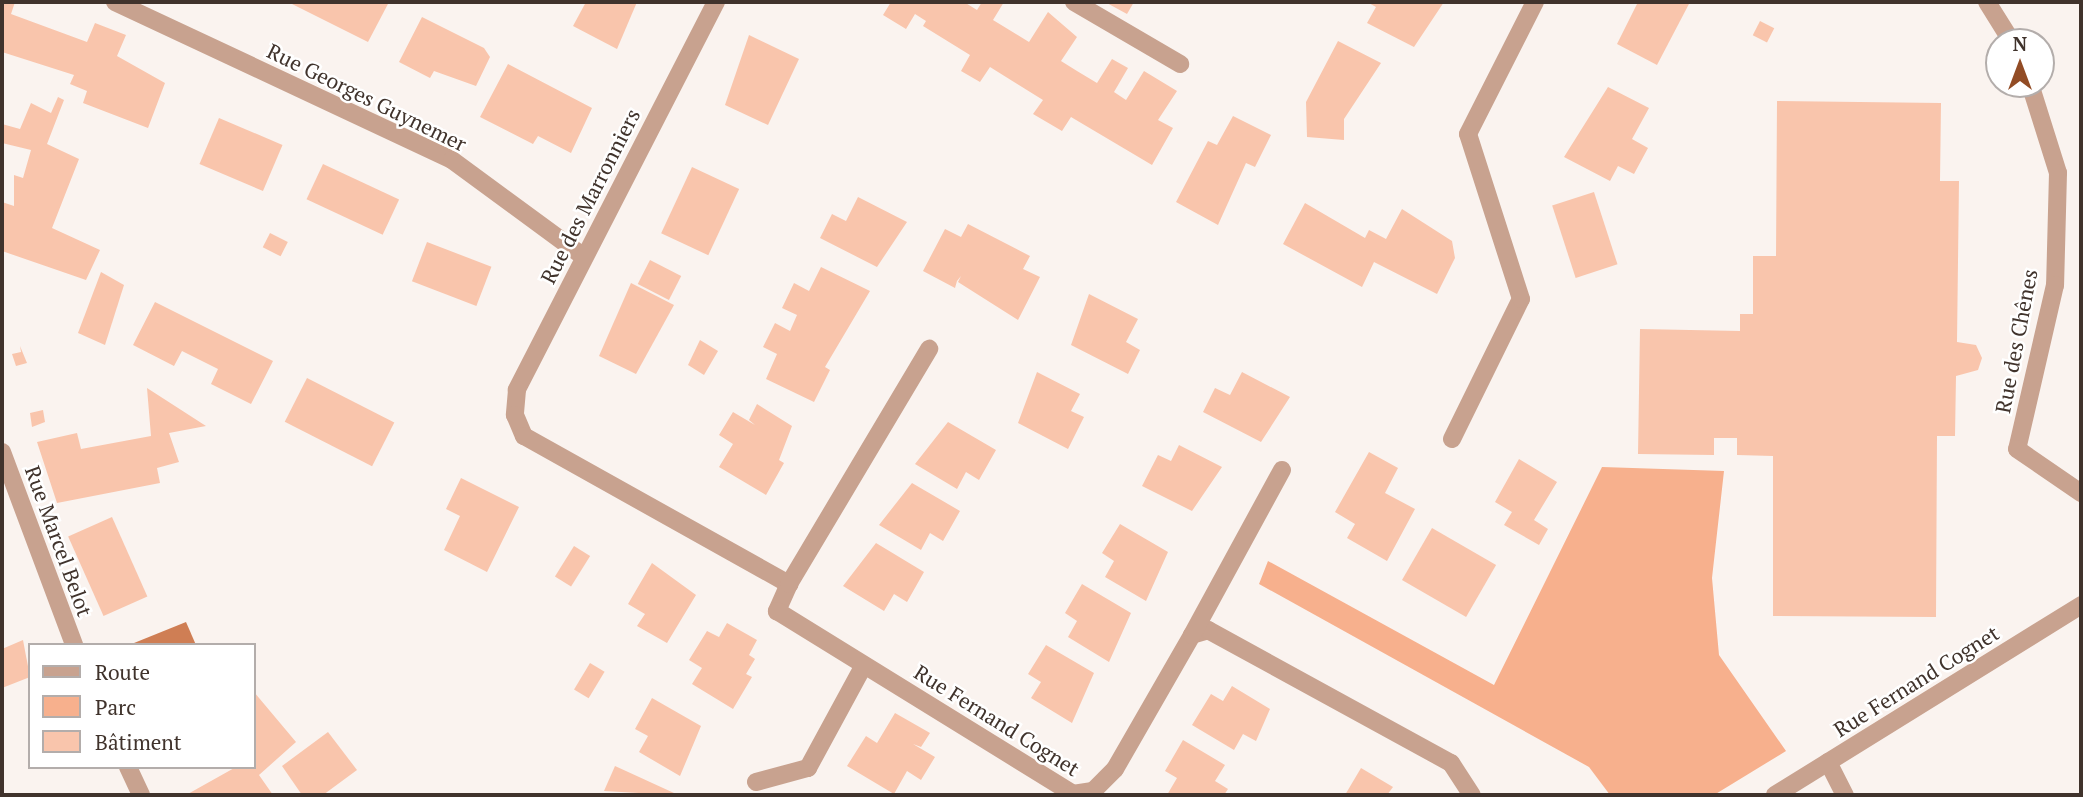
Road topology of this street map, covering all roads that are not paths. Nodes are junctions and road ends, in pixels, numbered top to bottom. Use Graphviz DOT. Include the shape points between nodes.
graph roads {
  1 [pos="115,2"];
  2 [pos="716,2"];
  3 [pos="1074,2"];
  4 [pos="1535,2"];
  5 [pos="1987,2"];
  6 [pos="2003,28"];
  7 [pos="1181,64"];
  8 [pos="2034,98"];
  9 [pos="584,257"];
  10 [pos="929,349"];
  11 [pos="1452,439"];
  12 [pos="2,452"];
  13 [pos="1282,470"];
  14 [pos="2081,493"];
  15 [pos="789,584"];
  16 [pos="2081,605"];
  17 [pos="1192,635"];
  18 [pos="73,643"];
  19 [pos="864,665"];
  20 [pos="1828,762"];
  21 [pos="129,769"];
  22 [pos="756,782"];
  23 [pos="1091,793"];
  24 [pos="141,795"];
  25 [pos="1472,795"];
  26 [pos="1775,795"];
  27 [pos="1845,795"];
  1 -- 9 [label="street, Rue Georges Guynemer" via="452,160"];
  2 -- 9 [label="street, Rue des Marronniers"];
  3 -- 7 [label="street"];
  4 -- 11 [label="street" via="1468,134 1521,299"];
  5 -- 6 [label="street"];
  8 -- 14 [label="street, Rue des Chênes" via="2058,173 2055,285 2017,449"];
  9 -- 15 [label="street, Rue des Marronniers" via="517,390 515,415 524,436 549,454"];
  10 -- 15 [label="street"];
  12 -- 18 [label="street, Rue Marcel Belot"];
  13 -- 17 [label="street, Rue Fernand Cognet"];
  15 -- 19 [label="street, Rue Fernand Cognet" via="776,611"];
  16 -- 20 [label="street, Rue Fernand Cognet"];
  17 -- 23 [label="street, Rue Fernand Cognet" via="1115,769"];
  17 -- 25 [label="street" via="1209,630 1451,763"];
  19 -- 22 [label="street" via="808,768"];
  19 -- 23 [label="street, Rue Fernand Cognet" via="1073,794"];
  20 -- 26 [label="street, Rue Fernand Cognet"];
  20 -- 27 [label="street"];
  21 -- 24 [label="street"];
}
